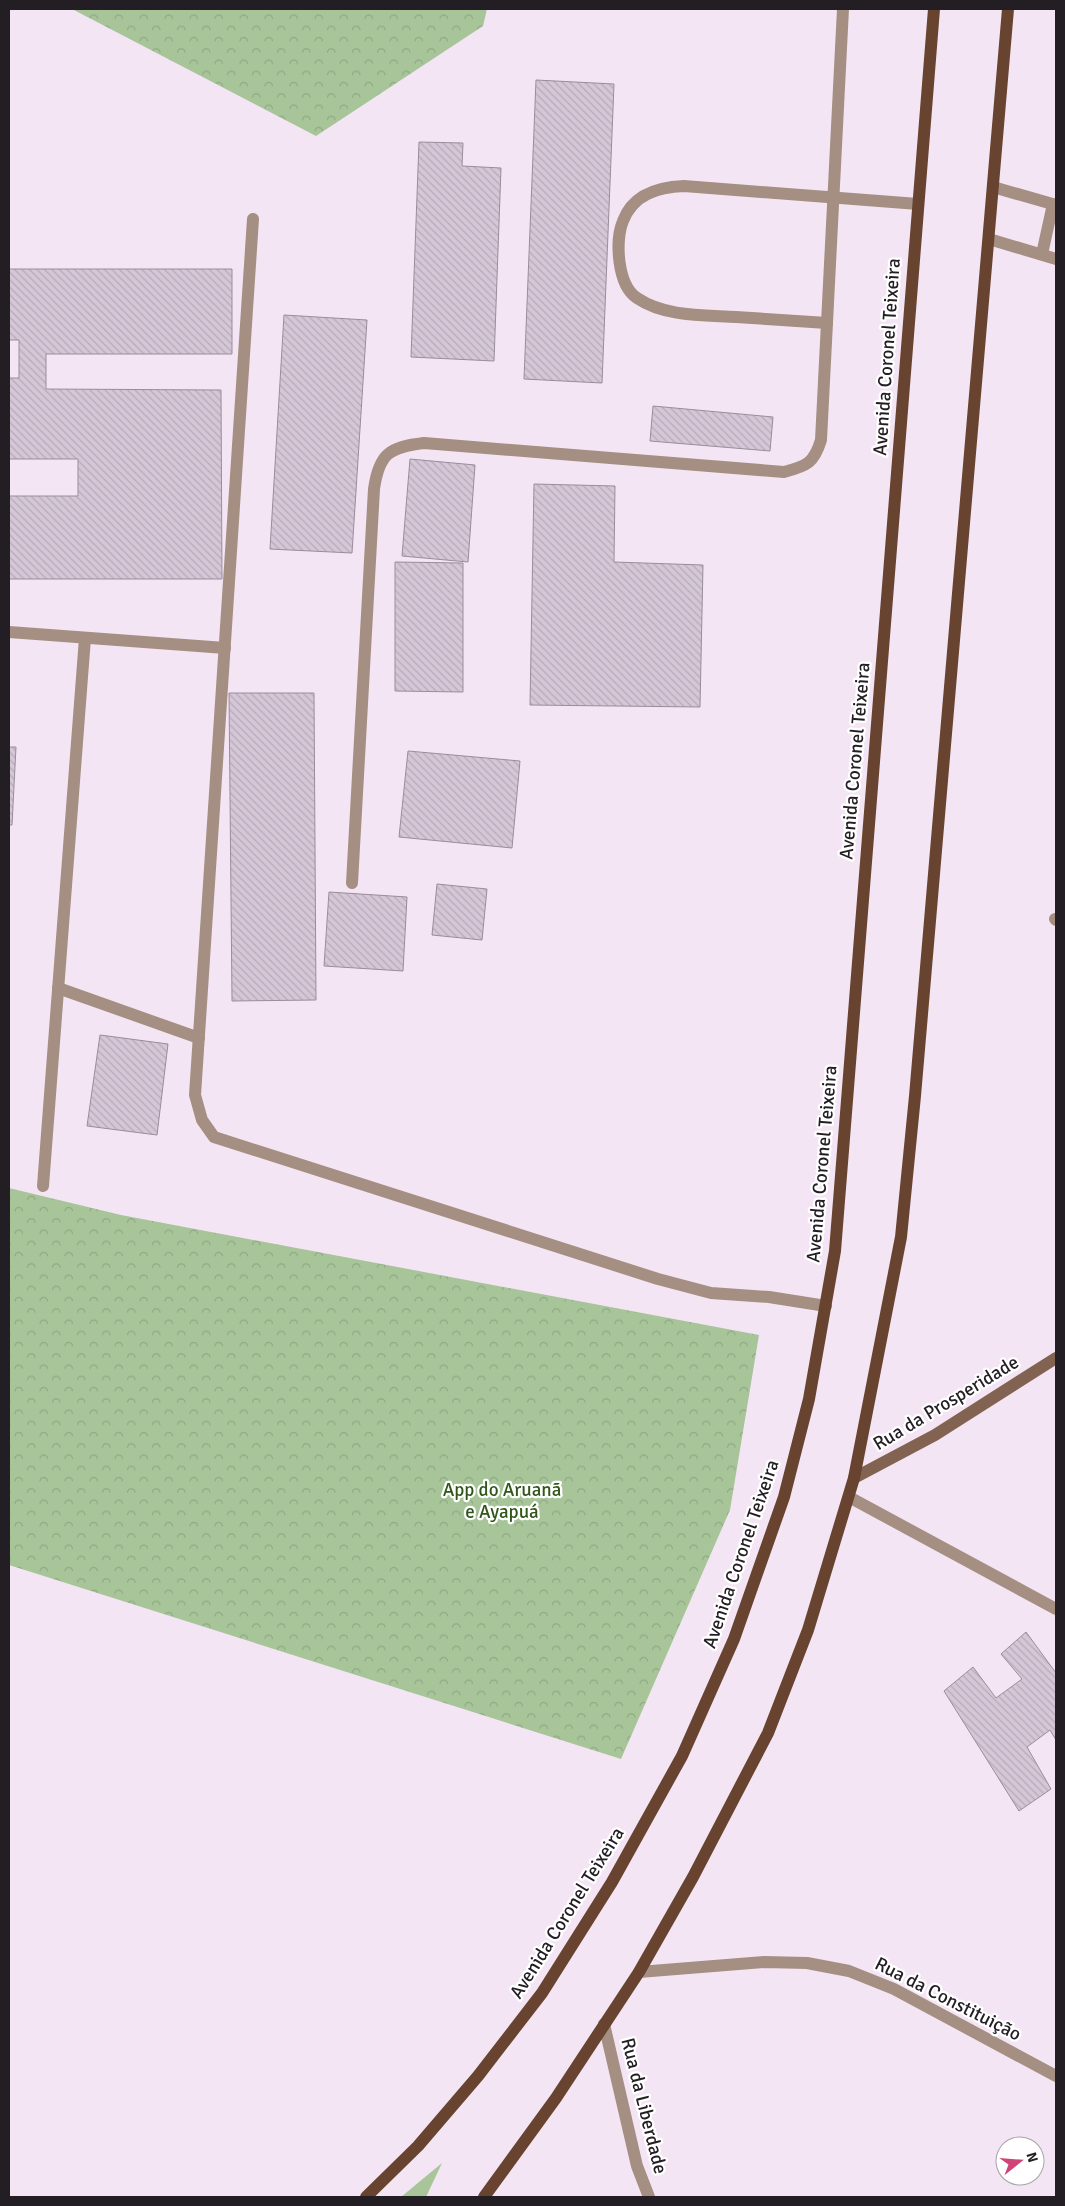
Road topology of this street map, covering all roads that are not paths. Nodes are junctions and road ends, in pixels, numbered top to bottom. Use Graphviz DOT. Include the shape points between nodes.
graph roads {
  1 [pos="843,9"];
  2 [pos="934,9"];
  3 [pos="1008,9"];
  4 [pos="993,187"];
  5 [pos="834,198"];
  6 [pos="918,204"];
  7 [pos="1055,205"];
  8 [pos="253,219"];
  9 [pos="989,239"];
  10 [pos="1042,254"];
  11 [pos="1056,258"];
  12 [pos="827,323"];
  13 [pos="9,632"];
  14 [pos="85,638"];
  15 [pos="225,648"];
  16 [pos="352,883"];
  17 [pos="58,988"];
  18 [pos="199,1038"];
  19 [pos="43,1186"];
  20 [pos="826,1306"];
  21 [pos="1056,1358"];
  22 [pos="854,1478"];
  23 [pos="849,1497"];
  24 [pos="1056,1609"];
  25 [pos="639,1972"];
  26 [pos="604,2024"];
  27 [pos="1056,2076"];
  28 [pos="366,2197"];
  29 [pos="484,2197"];
  30 [pos="649,2197"];
  1 -- 5 [label="street"];
  2 -- 6 [label="main road, Avenida Coronel Teixeira"];
  3 -- 4 [label="main road"];
  4 -- 7 [label="street"];
  4 -- 9 [label="main road"];
  5 -- 6 [label="street"];
  5 -- 12 [label="street"];
  5 -- 12 [label="street" via="664,187 643,195 627,210 619,229 618,245 622,277 635,297 654,307 679,313"];
  6 -- 20 [label="main road, Avenida Coronel Teixeira" via="835,1251"];
  7 -- 10 [label="street"];
  8 -- 15 [label="street"];
  9 -- 10 [label="street"];
  9 -- 22 [label="main road" via="901,1236"];
  10 -- 11 [label="street"];
  12 -- 16 [label="street" via="821,440 816,456 803,467 784,472 424,443 406,445 389,453 377,469 374,490"];
  13 -- 14 [label="street"];
  14 -- 15 [label="street"];
  14 -- 17 [label="street"];
  15 -- 18 [label="street"];
  17 -- 18 [label="street"];
  17 -- 19 [label="street"];
  18 -- 20 [label="street" via="196,1095 202,1120 214,1136 658,1279 712,1292"];
  20 -- 28 [label="main road, Avenida Coronel Teixeira" via="809,1399 784,1497 734,1639 682,1756 612,1882 542,1993 478,2076 418,2146"];
  21 -- 22 [label="street, Rua da Prosperidade" via="935,1435"];
  22 -- 23 [label="main road"];
  23 -- 24 [label="street"];
  23 -- 25 [label="main road" via="808,1630 768,1733 693,1878"];
  25 -- 26 [label="main road"];
  25 -- 27 [label="street, Rua da Constituição" via="764,1962 807,1963 849,1972 910,1997"];
  26 -- 29 [label="main road" via="556,2098"];
  26 -- 30 [label="street, Rua da Liberdade" via="637,2166"];
}
